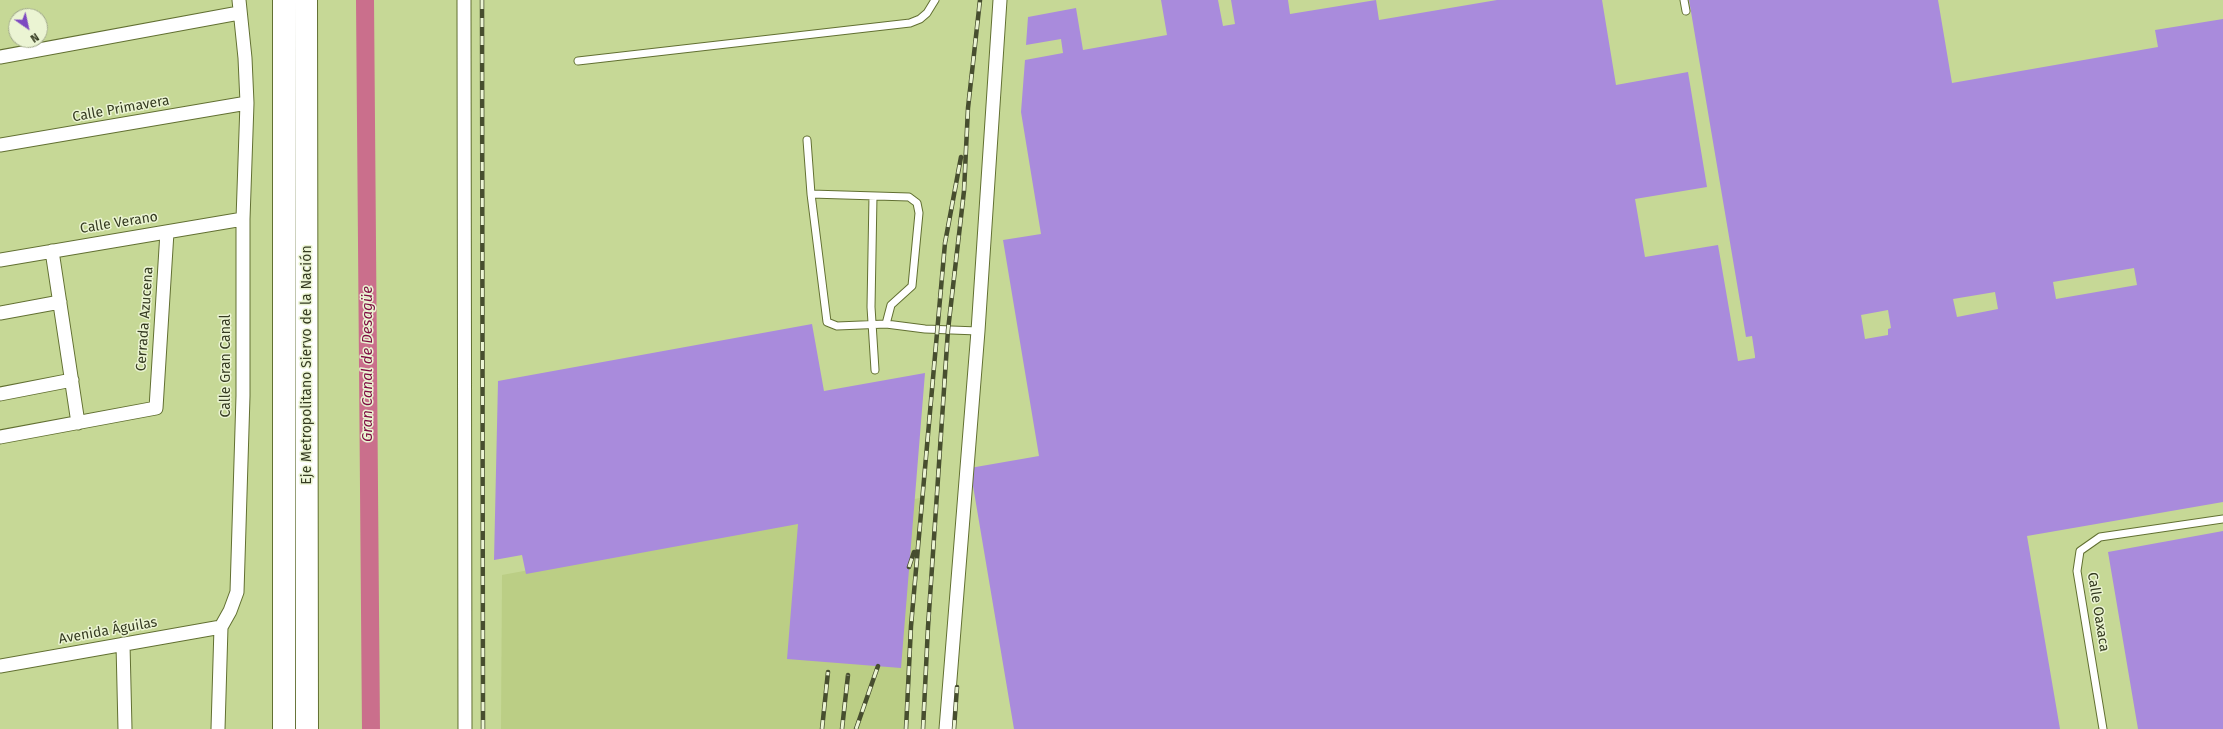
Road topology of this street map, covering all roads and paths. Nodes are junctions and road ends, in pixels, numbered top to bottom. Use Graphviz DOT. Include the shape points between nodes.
graph roads {
  1 [pos="284,0"];
  2 [pos="306,0"];
  3 [pos="464,0"];
  4 [pos="935,0"];
  5 [pos="1000,0"];
  6 [pos="1684,0"];
  7 [pos="239,6"];
  8 [pos="1686,11"];
  9 [pos="0,57"];
  10 [pos="578,61"];
  11 [pos="247,103"];
  12 [pos="808,140"];
  13 [pos="0,145"];
  14 [pos="810,194"];
  15 [pos="873,196"];
  16 [pos="243,219"];
  17 [pos="167,232"];
  18 [pos="52,251"];
  19 [pos="0,260"];
  20 [pos="60,302"];
  21 [pos="0,313"];
  22 [pos="871,324"];
  23 [pos="886,324"];
  24 [pos="978,331"];
  25 [pos="875,370"];
  26 [pos="72,380"];
  27 [pos="0,394"];
  28 [pos="78,423"];
  29 [pos="0,437"];
  30 [pos="2223,519"];
  31 [pos="221,628"];
  32 [pos="123,644"];
  33 [pos="0,666"];
  34 [pos="124,729"];
  35 [pos="218,729"];
  36 [pos="284,729"];
  37 [pos="307,729"];
  38 [pos="465,729"];
  39 [pos="946,729"];
  40 [pos="2103,729"];
  1 -- 36 [label="highway, Eje Metropolitano Siervo de la Nación"];
  2 -- 37 [label="highway, Eje Metropolitano Siervo de la Nación"];
  3 -- 38 [label="street"];
  4 -- 10 [label="lane" via="927,13 910,23"];
  5 -- 24 [label="street"];
  6 -- 8 [label="lane"];
  7 -- 9 [label="street"];
  7 -- 11 [label="street, Calle Gran Canal"];
  11 -- 13 [label="street, Calle Primavera"];
  11 -- 16 [label="street, Calle Gran Canal"];
  12 -- 14 [label="lane"];
  14 -- 15 [label="lane"];
  14 -- 22 [label="lane" via="827,322 837,326"];
  15 -- 22 [label="lane"];
  15 -- 23 [label="lane" via="909,197 918,207 912,286 891,305"];
  16 -- 17 [label="street, Calle Verano"];
  16 -- 31 [label="street, Calle Gran Canal" via="243,396 237,592"];
  17 -- 18 [label="street, Calle Verano"];
  17 -- 28 [label="street, Cerrada Azucena" via="156,408"];
  18 -- 19 [label="street, Calle Verano"];
  18 -- 20 [label="street"];
  20 -- 21 [label="street"];
  20 -- 26 [label="street"];
  22 -- 23 [label="lane"];
  22 -- 25 [label="lane"];
  23 -- 24 [label="lane"];
  24 -- 39 [label="street"];
  26 -- 27 [label="street"];
  26 -- 28 [label="street"];
  28 -- 29 [label="street"];
  30 -- 40 [label="lane, Calle Oaxaca" via="2100,537 2080,551 2077,571"];
  31 -- 32 [label="street, Avenida Águilas"];
  31 -- 35 [label="street, Calle Gran Canal"];
  32 -- 33 [label="street, Avenida Águilas"];
  32 -- 34 [label="street"];
}
